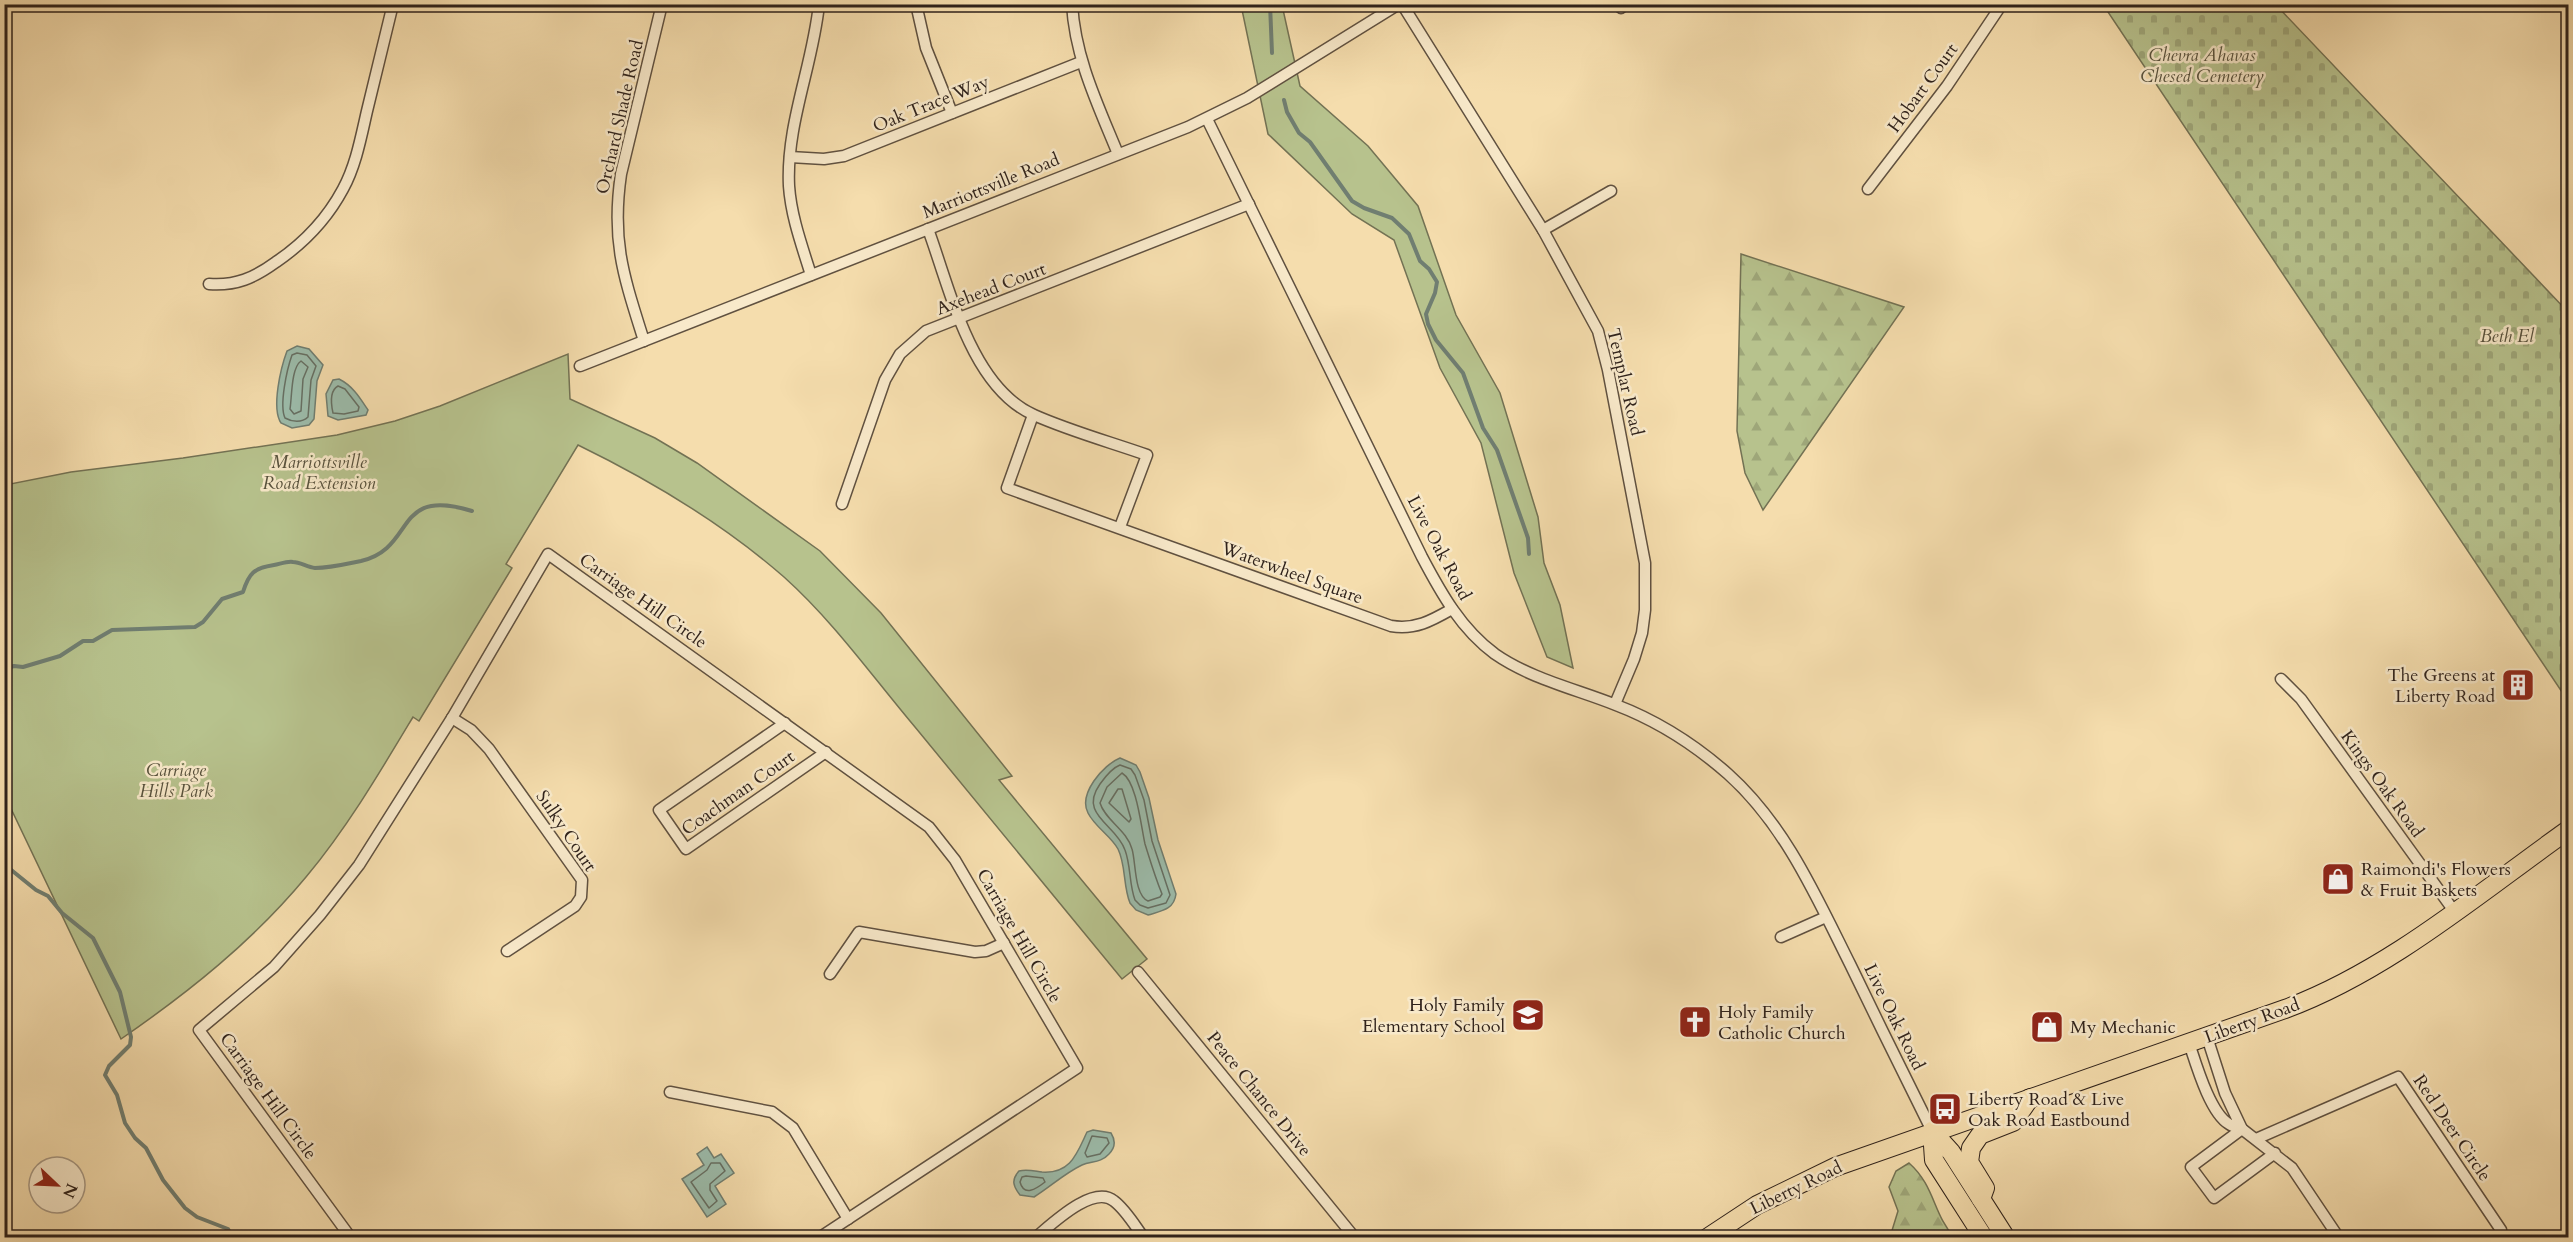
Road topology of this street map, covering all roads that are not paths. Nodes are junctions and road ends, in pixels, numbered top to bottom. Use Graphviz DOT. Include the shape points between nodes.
graph roads {
  1 [pos="393,4"];
  2 [pos="662,4"];
  3 [pos="819,4"];
  4 [pos="916,4"];
  5 [pos="1072,4"];
  6 [pos="1401,4"];
  7 [pos="2002,4"];
  8 [pos="1081,62"];
  9 [pos="952,114"];
  10 [pos="1207,119"];
  11 [pos="1118,154"];
  12 [pos="790,157"];
  13 [pos="1868,189"];
  14 [pos="1611,191"];
  15 [pos="1249,204"];
  16 [pos="928,229"];
  17 [pos="1543,230"];
  18 [pos="811,275"];
  19 [pos="209,284"];
  20 [pos="960,319"];
  21 [pos="644,341"];
  22 [pos="580,366"];
  23 [pos="1033,415"];
  24 [pos="842,504"];
  25 [pos="1120,527"];
  26 [pos="1452,609"];
  27 [pos="2281,679"];
  28 [pos="1615,704"];
  29 [pos="452,718"];
  30 [pos="785,723"];
  31 [pos="826,752"];
  32 [pos="2568,830"];
  33 [pos="2454,911"];
  34 [pos="1826,917"];
  35 [pos="1781,937"];
  36 [pos="1004,943"];
  37 [pos="507,951"];
  38 [pos="1138,972"];
  39 [pos="830,974"];
  40 [pos="2207,1037"];
  41 [pos="2188,1043"];
  42 [pos="670,1092"];
  43 [pos="2030,1098"];
  44 [pos="2242,1129"];
  45 [pos="1932,1131"];
  46 [pos="2256,1139"];
  47 [pos="2275,1153"];
  48 [pos="1982,1199"];
  49 [pos="848,1219"];
  50 [pos="351,1238"];
  51 [pos="819,1238"];
  52 [pos="1035,1238"];
  53 [pos="1144,1238"];
  54 [pos="1355,1238"];
  55 [pos="1707,1238"];
  56 [pos="1984,1238"];
  57 [pos="2006,1238"];
  58 [pos="2339,1238"];
  59 [pos="2502,1238"];
  1 -- 19 [label="street" via="361,139 335,203 305,239 262,272 231,285"];
  2 -- 21 [label="street, Orchard Shade Road" via="617,203 622,268"];
  3 -- 12 [label="street"];
  4 -- 9 [label="street" via="926,48"];
  5 -- 8 [label="street"];
  6 -- 10 [label="street, Marriottsville Road"];
  6 -- 17 [label="street, Templar Road"];
  7 -- 13 [label="street, Hobart Court" via="1947,86"];
  8 -- 9 [label="street, Oak Trace Way"];
  8 -- 11 [label="street"];
  9 -- 12 [label="street, Oak Trace Way" via="844,156"];
  10 -- 11 [label="street, Marriottsville Road"];
  10 -- 15 [label="street, Live Oak Road"];
  11 -- 16 [label="street, Marriottsville Road"];
  12 -- 18 [label="street" via="794,220"];
  14 -- 17 [label="street"];
  15 -- 20 [label="street, Axehead Court"];
  15 -- 26 [label="street, Live Oak Road" via="1422,557"];
  16 -- 18 [label="street, Marriottsville Road"];
  16 -- 20 [label="street"];
  17 -- 28 [label="street, Templar Road" via="1598,330 1645,563 1642,633"];
  18 -- 21 [label="street, Marriottsville Road"];
  20 -- 23 [label="street" via="978,359 998,389"];
  20 -- 24 [label="street, Axehead Court" via="926,331 900,354 885,380"];
  21 -- 22 [label="street, Marriottsville Road"];
  23 -- 25 [label="street, Waterwheel Square" via="1007,488"];
  23 -- 25 [label="street" via="1147,455"];
  25 -- 26 [label="street, Waterwheel Square" via="1390,626 1421,626"];
  26 -- 28 [label="street, Live Oak Road" via="1481,642 1508,662"];
  27 -- 33 [label="street, Kings Oak Road" via="2301,699"];
  28 -- 34 [label="street, Live Oak Road" via="1670,731 1744,790 1792,852"];
  29 -- 30 [label="street, Carriage Hill Circle" via="548,554"];
  29 -- 37 [label="street, Sulky Court" via="471,730 489,749 582,880 581,897 574,906"];
  29 -- 50 [label="street, Carriage Hill Circle" via="371,846 320,915 274,967 200,1030"];
  30 -- 31 [label="street, Carriage Hill Circle"];
  30 -- 31 [label="street, Coachman Court" via="659,810 686,849"];
  31 -- 36 [label="street, Carriage Hill Circle" via="929,827 955,860"];
  32 -- 33 [label="main road, Liberty Road"];
  33 -- 40 [label="main road, Liberty Road" via="2331,990"];
  34 -- 35 [label="street"];
  34 -- 45 [label="street, Live Oak Road"];
  36 -- 39 [label="street" via="975,952 859,932"];
  36 -- 49 [label="street, Carriage Hill Circle" via="1077,1068"];
  38 -- 54 [label="street, Peace Chance Drive"];
  40 -- 41 [label="main road, Liberty Road"];
  40 -- 44 [label="street" via="2225,1093"];
  41 -- 43 [label="main road, Liberty Road"];
  41 -- 44 [label="street" via="2219,1114 2228,1124"];
  42 -- 49 [label="street" via="780,1116 793,1128"];
  43 -- 45 [label="main road, Liberty Road"];
  43 -- 48 [label="main road" via="2013,1122 1980,1135 1971,1148 1969,1162 1985,1188"];
  44 -- 46 [label="street"];
  44 -- 47 [label="street" via="2191,1167 2214,1198"];
  45 -- 48 [label="main road"];
  45 -- 55 [label="main road, Liberty Road" via="1799,1183"];
  45 -- 56 [label="main road" via="1934,1160"];
  46 -- 47 [label="street"];
  46 -- 59 [label="street, Red Deer Circle" via="2398,1077 2501,1230"];
  47 -- 58 [label="street" via="2292,1168"];
  48 -- 57 [label="main road"];
  49 -- 51 [label="street, Carriage Hill Circle"];
  52 -- 53 [label="street" via="1083,1201 1100,1196 1115,1202"];
}
